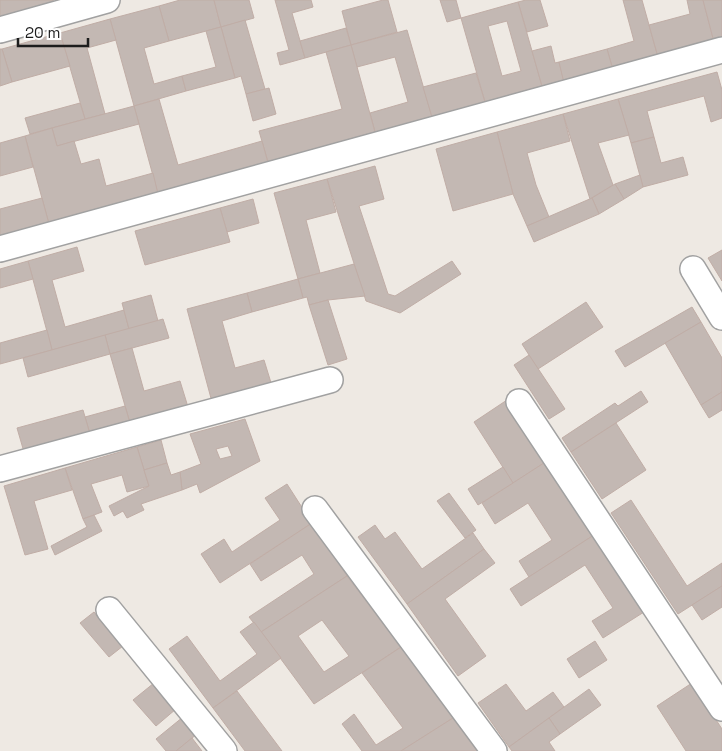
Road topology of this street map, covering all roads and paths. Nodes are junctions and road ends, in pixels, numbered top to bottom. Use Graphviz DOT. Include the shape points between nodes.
graph roads {
  1 [pos="107,0"];
  2 [pos="0,30"];
  3 [pos="722,50"];
  4 [pos="0,249"];
  5 [pos="693,269"];
  6 [pos="722,316"];
  7 [pos="330,380"];
  8 [pos="519,402"];
  9 [pos="0,468"];
  10 [pos="315,509"];
  11 [pos="109,610"];
  12 [pos="722,708"];
  13 [pos="224,751"];
  14 [pos="494,751"];
  1 -- 2 [label="street"];
  3 -- 4 [label="street"];
  5 -- 6 [label="street"];
  7 -- 9 [label="street"];
  8 -- 12 [label="street"];
  10 -- 14 [label="street"];
  11 -- 13 [label="street"];
}
